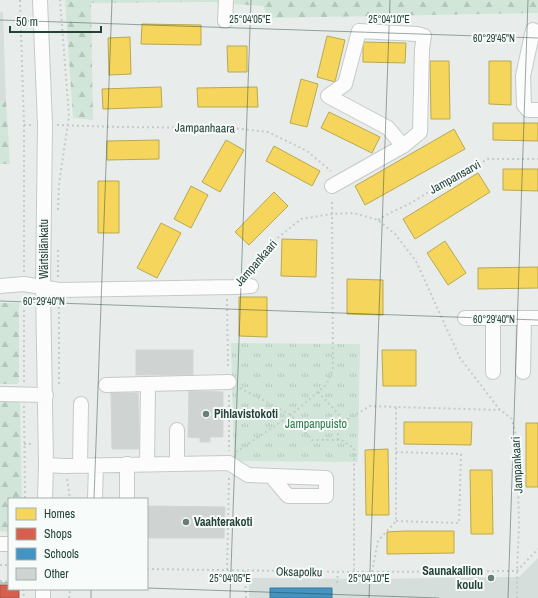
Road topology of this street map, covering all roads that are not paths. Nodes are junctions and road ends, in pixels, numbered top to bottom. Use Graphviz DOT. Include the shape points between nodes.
graph roads {
  1 [pos="40,0"];
  2 [pos="226,0"];
  3 [pos="225,21"];
  4 [pos="533,30"];
  5 [pos="538,110"];
  6 [pos="403,146"];
  7 [pos="332,186"];
  8 [pos="0,286"];
  9 [pos="251,286"];
  10 [pos="43,287"];
  11 [pos="465,318"];
  12 [pos="493,318"];
  13 [pos="531,318"];
  14 [pos="493,372"];
  15 [pos="522,372"];
  16 [pos="229,382"];
  17 [pos="106,385"];
  18 [pos="148,385"];
  19 [pos="52,393"];
  20 [pos="0,394"];
  21 [pos="81,404"];
  22 [pos="176,430"];
  23 [pos="127,464"];
  24 [pos="146,464"];
  25 [pos="177,464"];
  26 [pos="46,465"];
  27 [pos="80,465"];
  28 [pos="96,465"];
  29 [pos="271,476"];
  30 [pos="45,498"];
  31 [pos="95,498"];
  32 [pos="127,498"];
  1 -- 10 [label="street, Wärtsilänkatu" via="45,125"];
  2 -- 3 [label="street"];
  4 -- 5 [label="street" via="523,76 524,105 528,110"];
  6 -- 6 [label="street" via="388,128 328,96 346,84 359,31 424,36 420,132"];
  6 -- 7 [label="street"];
  8 -- 10 [label="street" via="24,284"];
  9 -- 10 [label="street" via="58,290"];
  10 -- 19 [label="street, Wärtsilänkatu"];
  11 -- 12 [label="street"];
  12 -- 13 [label="street"];
  12 -- 14 [label="street"];
  13 -- 15 [label="street"];
  16 -- 18 [label="street"];
  17 -- 18 [label="street"];
  18 -- 24 [label="street"];
  19 -- 20 [label="street"];
  19 -- 26 [label="street, Wärtsilänkatu"];
  21 -- 27 [label="street"];
  22 -- 25 [label="street"];
  23 -- 24 [label="street"];
  23 -- 28 [label="street"];
  23 -- 32 [label="street"];
  24 -- 25 [label="street"];
  25 -- 29 [label="street" via="229,460 248,475"];
  26 -- 27 [label="street"];
  26 -- 30 [label="street, Wärtsilänkatu"];
  27 -- 28 [label="street"];
  28 -- 31 [label="street"];
}
